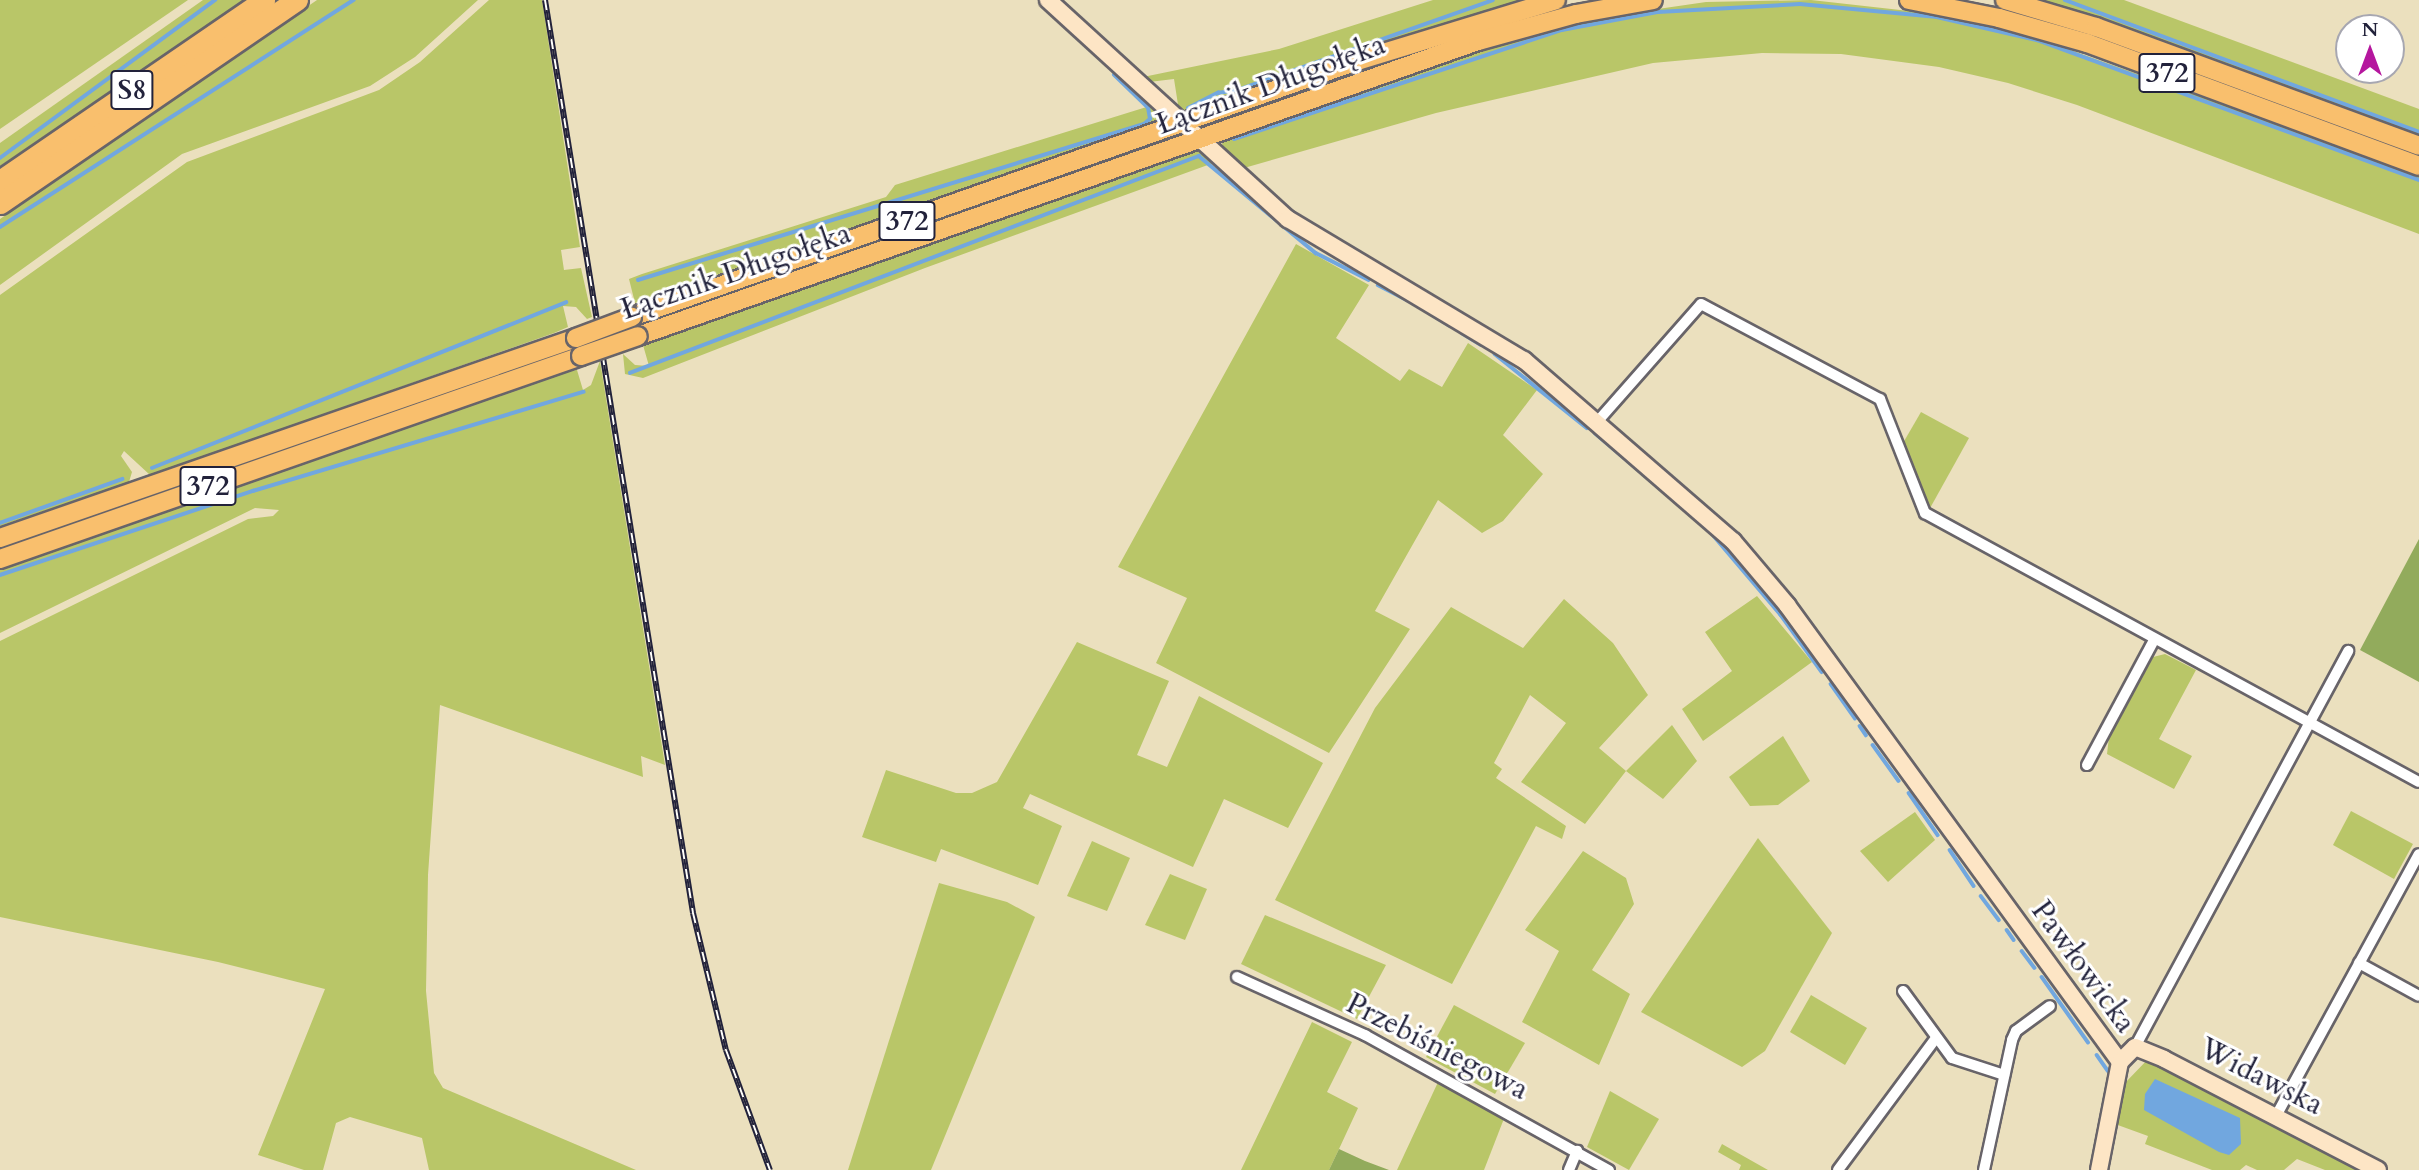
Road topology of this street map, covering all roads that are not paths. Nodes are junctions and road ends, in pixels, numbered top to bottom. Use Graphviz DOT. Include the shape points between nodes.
graph roads {
  1 [pos="264,0"];
  2 [pos="297,0"];
  3 [pos="1048,0"];
  4 [pos="1556,0"];
  5 [pos="1653,0"];
  6 [pos="1909,0"];
  7 [pos="2005,0"];
  8 [pos="1182,124"];
  9 [pos="1200,139"];
  10 [pos="2419,146"];
  11 [pos="2419,166"];
  12 [pos="0,181"];
  13 [pos="0,203"];
  14 [pos="1597,422"];
  15 [pos="0,538"];
  16 [pos="0,559"];
  17 [pos="2154,640"];
  18 [pos="2348,652"];
  19 [pos="2308,724"];
  20 [pos="2087,765"];
  21 [pos="2419,782"];
  22 [pos="2419,854"];
  23 [pos="2359,963"];
  24 [pos="1237,978"];
  25 [pos="1903,991"];
  26 [pos="2419,996"];
  27 [pos="2050,1006"];
  28 [pos="1936,1038"];
  29 [pos="2135,1047"];
  30 [pos="2120,1062"];
  31 [pos="2004,1075"];
  32 [pos="2276,1116"];
  33 [pos="1577,1151"];
  34 [pos="1569,1170"];
  35 [pos="1609,1170"];
  36 [pos="1838,1170"];
  37 [pos="1984,1170"];
  38 [pos="2099,1170"];
  39 [pos="2378,1170"];
  1 -- 12 [label="highway, S8"];
  2 -- 13 [label="highway, S8"];
  3 -- 8 [label="street, Pawłowicka"];
  4 -- 8 [label="main road, Łącznik Długołęka / 372" via="1370,57"];
  5 -- 9 [label="main road, Łącznik Długołęka / 372" via="1576,14 1478,41"];
  6 -- 11 [label="main road, 372" via="1999,18 2087,43"];
  7 -- 10 [label="main road, 372" via="2096,27"];
  8 -- 9 [label="street, Pawłowicka"];
  8 -- 15 [label="main road, Łącznik Długołęka / 372, bridge"];
  9 -- 14 [label="street, Pawłowicka" via="1310,235 1524,360"];
  9 -- 16 [label="main road, Łącznik Długołęka / 372, bridge"];
  14 -- 17 [label="street" via="1701,304 1880,399 1925,513"];
  14 -- 30 [label="street, Pawłowicka" via="1733,541 1787,605"];
  17 -- 19 [label="street"];
  17 -- 20 [label="street"];
  18 -- 19 [label="street"];
  19 -- 21 [label="street"];
  19 -- 29 [label="street"];
  22 -- 23 [label="street"];
  23 -- 26 [label="street"];
  23 -- 32 [label="street"];
  24 -- 33 [label="street, Przebiśniegowa" via="1365,1035"];
  25 -- 28 [label="street"];
  27 -- 31 [label="street" via="2016,1031"];
  28 -- 31 [label="street" via="1963,1065"];
  28 -- 36 [label="street"];
  29 -- 30 [label="street"];
  29 -- 32 [label="street, Widawska"];
  30 -- 38 [label="street, Pawłowicka"];
  31 -- 37 [label="street"];
  32 -- 39 [label="street, Widawska"];
  33 -- 34 [label="street"];
  33 -- 35 [label="street, Przebiśniegowa"];
}
